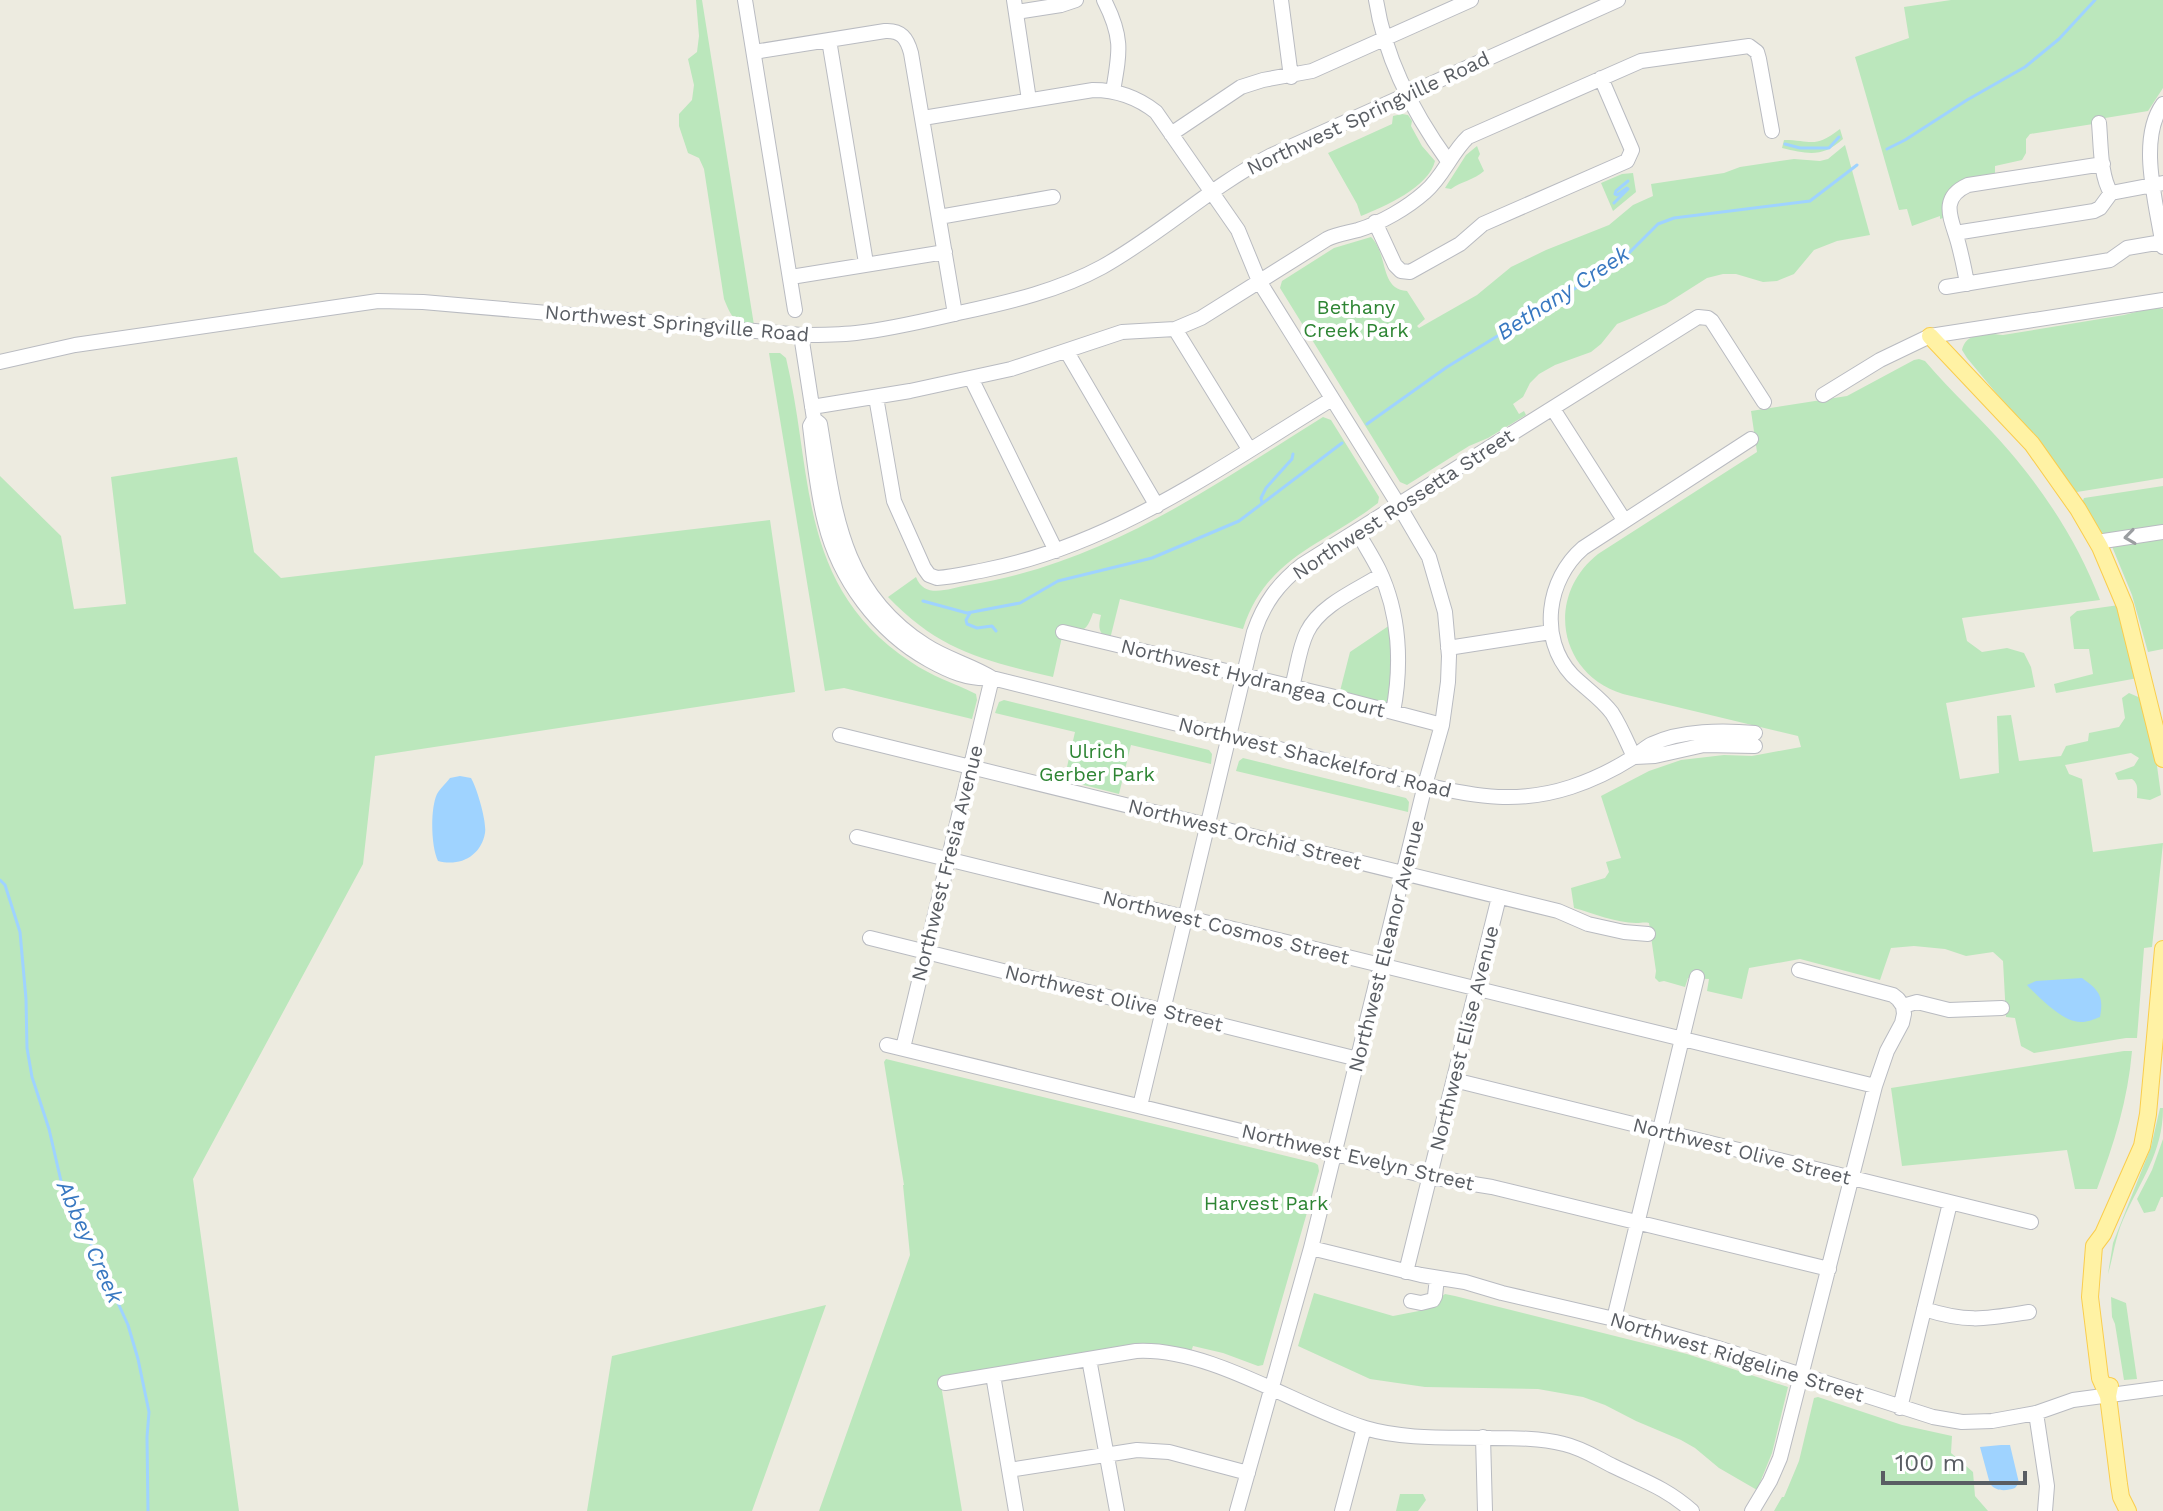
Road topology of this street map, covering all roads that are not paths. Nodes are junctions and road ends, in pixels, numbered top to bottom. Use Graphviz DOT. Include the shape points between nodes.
graph roads {
  1 [pos="745,0"];
  2 [pos="1076,0"];
  3 [pos="1104,0"];
  4 [pos="1281,0"];
  5 [pos="1376,0"];
  6 [pos="1471,0"];
  7 [pos="1618,0"];
  8 [pos="1015,6"];
  9 [pos="1384,39"];
  10 [pos="829,40"];
  11 [pos="754,52"];
  12 [pos="1291,77"];
  13 [pos="1601,78"];
  14 [pos="1113,91"];
  15 [pos="1407,93"];
  16 [pos="1029,100"];
  17 [pos="2159,110"];
  18 [pos="923,118"];
  19 [pos="2099,123"];
  20 [pos="1772,131"];
  21 [pos="1171,134"];
  22 [pos="1448,161"];
  23 [pos="2103,164"];
  24 [pos="2158,184"];
  25 [pos="1211,192"];
  26 [pos="2111,193"];
  27 [pos="1053,197"];
  28 [pos="939,217"];
  29 [pos="1375,222"];
  30 [pos="1955,233"];
  31 [pos="2163,244"];
  32 [pos="945,252"];
  33 [pos="866,263"];
  34 [pos="791,277"];
  35 [pos="1259,281"];
  36 [pos="1967,284"];
  37 [pos="1946,287"];
  38 [pos="2163,300"];
  39 [pos="795,310"];
  40 [pos="955,314"];
  41 [pos="1175,329"];
  42 [pos="801,335"];
  43 [pos="1930,336"];
  44 [pos="1067,352"];
  45 [pos="0,362"];
  46 [pos="971,378"];
  47 [pos="1823,395"];
  48 [pos="876,397"];
  49 [pos="1332,399"];
  50 [pos="1764,402"];
  51 [pos="1553,409"];
  52 [pos="813,413"];
  53 [pos="1751,439"];
  54 [pos="1249,449"];
  55 [pos="1398,504"];
  56 [pos="1157,506"];
  57 [pos="1624,520"];
  58 [pos="1357,531"];
  59 [pos="2163,532"];
  60 [pos="2097,542"];
  61 [pos="1056,551"];
  62 [pos="1381,575"];
  63 [pos="1063,632"];
  64 [pos="1551,632"];
  65 [pos="1448,648"];
  66 [pos="1244,675"];
  67 [pos="992,678"];
  68 [pos="1292,687"];
  69 [pos="1393,712"];
  70 [pos="1442,725"];
  71 [pos="840,735"];
  72 [pos="1230,735"];
  73 [pos="1755,740"];
  74 [pos="1634,757"];
  75 [pos="2163,759"];
  76 [pos="970,767"];
  77 [pos="1425,785"];
  78 [pos="1207,825"];
  79 [pos="857,837"];
  80 [pos="947,859"];
  81 [pos="1404,873"];
  82 [pos="1499,897"];
  83 [pos="1185,917"];
  84 [pos="1648,934"];
  85 [pos="870,938"];
  86 [pos="2163,949"];
  87 [pos="925,952"];
  88 [pos="1382,964"];
  89 [pos="1799,970"];
  90 [pos="1697,977"];
  91 [pos="1476,987"];
  92 [pos="2161,989"];
  93 [pos="1910,1004"];
  94 [pos="2002,1008"];
  95 [pos="1163,1010"];
  96 [pos="1682,1038"];
  97 [pos="887,1045"];
  98 [pos="903,1048"];
  99 [pos="1358,1059"];
  100 [pos="1454,1080"];
  101 [pos="1875,1086"];
  102 [pos="1140,1106"];
  103 [pos="1659,1130"];
  104 [pos="1335,1154"];
  105 [pos="1430,1177"];
  106 [pos="1852,1178"];
  107 [pos="1950,1203"];
  108 [pos="2031,1222"];
  109 [pos="1637,1223"];
  110 [pos="1311,1248"];
  111 [pos="1829,1269"];
  112 [pos="1406,1272"];
  113 [pos="1437,1278"];
  114 [pos="1411,1301"];
  115 [pos="1924,1309"];
  116 [pos="2029,1312"];
  117 [pos="1614,1319"];
  118 [pos="1089,1359"];
  119 [pos="993,1375"];
  120 [pos="1802,1376"];
  121 [pos="945,1383"];
  122 [pos="1271,1388"];
  123 [pos="2163,1388"];
  124 [pos="2108,1396"];
  125 [pos="1900,1408"];
  126 [pos="2036,1413"];
  127 [pos="1364,1428"];
  128 [pos="1483,1437"];
  129 [pos="1107,1454"];
  130 [pos="1009,1470"];
  131 [pos="1248,1473"];
  132 [pos="1016,1511"];
  133 [pos="1117,1511"];
  134 [pos="1237,1511"];
  135 [pos="1342,1511"];
  136 [pos="1485,1511"];
  137 [pos="1692,1511"];
  138 [pos="1752,1511"];
  139 [pos="2045,1511"];
  140 [pos="2128,1511"];
  1 -- 11 [label="street"];
  2 -- 8 [label="street"];
  3 -- 14 [label="street" via="1119,43"];
  4 -- 12 [label="street"];
  5 -- 9 [label="street"];
  6 -- 9 [label="street"];
  7 -- 15 [label="street, Northwest Springville Road"];
  8 -- 16 [label="street"];
  9 -- 12 [label="street"];
  9 -- 15 [label="street"];
  10 -- 11 [label="street"];
  10 -- 18 [label="street" via="890,30 906,38"];
  10 -- 33 [label="street"];
  11 -- 34 [label="street"];
  12 -- 21 [label="street" via="1241,87"];
  13 -- 20 [label="street" via="1641,61 1749,46 1759,59"];
  13 -- 22 [label="street" via="1468,137"];
  13 -- 29 [label="street" via="1631,146 1627,161 1483,224 1460,244 1410,272 1395,265"];
  14 -- 16 [label="street"];
  14 -- 21 [label="street, Northwest Eleanor Avenue" via="1146,104"];
  15 -- 22 [label="street"];
  15 -- 25 [label="street, Northwest Springville Road" via="1283,149"];
  16 -- 18 [label="street"];
  17 -- 24 [label="street" via="2149,151"];
  18 -- 28 [label="street"];
  19 -- 23 [label="street"];
  21 -- 25 [label="street, Northwest Eleanor Avenue"];
  22 -- 29 [label="street" via="1424,193"];
  23 -- 26 [label="street"];
  23 -- 30 [label="street" via="1964,186 1950,202"];
  24 -- 26 [label="street"];
  24 -- 31 [label="street"];
  25 -- 35 [label="street, Northwest Eleanor Avenue" via="1238,230"];
  25 -- 40 [label="street, Northwest Springville Road" via="1093,271 1030,295"];
  26 -- 30 [label="street" via="2094,211"];
  27 -- 28 [label="street"];
  28 -- 32 [label="street"];
  29 -- 35 [label="street" via="1327,239"];
  30 -- 36 [label="street"];
  31 -- 36 [label="street" via="2127,248 2110,260"];
  32 -- 33 [label="street"];
  32 -- 40 [label="street"];
  33 -- 34 [label="street"];
  34 -- 39 [label="street"];
  35 -- 41 [label="street"];
  35 -- 49 [label="street, Northwest Eleanor Avenue"];
  36 -- 37 [label="street"];
  38 -- 43 [label="street"];
  40 -- 42 [label="street, Northwest Springville Road" via="874,331"];
  41 -- 44 [label="street" via="1122,332"];
  41 -- 54 [label="street"];
  42 -- 45 [label="street, Northwest Springville Road" via="390,301 75,345"];
  42 -- 52 [label="street, Northwest Shackelford Road"];
  43 -- 47 [label="street"];
  43 -- 60 [label="main road" via="2032,444"];
  44 -- 46 [label="street"];
  44 -- 56 [label="street"];
  46 -- 48 [label="street"];
  46 -- 61 [label="street"];
  48 -- 52 [label="street"];
  48 -- 61 [label="street" via="894,501 929,575 1006,566"];
  49 -- 54 [label="street"];
  49 -- 55 [label="street, Northwest Eleanor Avenue"];
  50 -- 51 [label="street, Northwest Rossetta Street" via="1712,321 1702,317"];
  51 -- 55 [label="street, Northwest Rossetta Street"];
  51 -- 57 [label="street"];
  52 -- 67 [label="street, Northwest Shackelford Road" via="810,426 826,524 857,593 873,615 918,654 975,680"];
  53 -- 57 [label="street"];
  54 -- 56 [label="street"];
  55 -- 58 [label="street, Northwest Rossetta Street"];
  55 -- 65 [label="street, Northwest Eleanor Avenue" via="1429,557 1445,612"];
  56 -- 61 [label="street"];
  57 -- 64 [label="street" via="1566,566 1555,589"];
  58 -- 62 [label="street"];
  58 -- 66 [label="street, Northwest Rossetta Street" via="1302,565 1268,598"];
  59 -- 60 [label="street, one-way"];
  60 -- 75 [label="main road" via="2125,606"];
  62 -- 68 [label="street" via="1313,623"];
  62 -- 69 [label="street" via="1397,634"];
  63 -- 66 [label="street, Northwest Hydrangea Court"];
  64 -- 65 [label="street"];
  64 -- 74 [label="street" via="1562,662 1611,711"];
  65 -- 70 [label="street, Northwest Eleanor Avenue"];
  66 -- 68 [label="street, Northwest Hydrangea Court"];
  66 -- 72 [label="street, Northwest Rossetta Street"];
  67 -- 72 [label="street, Northwest Shackelford Road"];
  67 -- 76 [label="street, Northwest Fresia Avenue"];
  68 -- 69 [label="street, Northwest Hydrangea Court"];
  69 -- 70 [label="street, Northwest Hydrangea Court"];
  70 -- 77 [label="street, Northwest Eleanor Avenue"];
  71 -- 76 [label="street, Northwest Orchid Street"];
  72 -- 77 [label="street, Northwest Shackelford Road"];
  72 -- 78 [label="street, Northwest Rossetta Street"];
  73 -- 74 [label="street, Northwest Shackelford Road" via="1729,730 1683,735 1651,744"];
  74 -- 77 [label="street, Northwest Shackelford Road" via="1570,787 1518,797 1471,796"];
  76 -- 78 [label="street, Northwest Orchid Street"];
  76 -- 80 [label="street, Northwest Fresia Avenue"];
  77 -- 81 [label="street, Northwest Eleanor Avenue"];
  78 -- 81 [label="street, Northwest Orchid Street"];
  78 -- 83 [label="street, Northwest Rossetta Street"];
  79 -- 80 [label="street, Northwest Cosmos Street"];
  80 -- 83 [label="street, Northwest Cosmos Street"];
  80 -- 87 [label="street, Northwest Fresia Avenue"];
  81 -- 82 [label="street, Northwest Orchid Street"];
  81 -- 88 [label="street, Northwest Eleanor Avenue"];
  82 -- 84 [label="street, Northwest Orchid Street" via="1588,924"];
  82 -- 91 [label="street, Northwest Elise Avenue"];
  83 -- 88 [label="street, Northwest Cosmos Street"];
  83 -- 95 [label="street, Northwest Rossetta Street"];
  85 -- 87 [label="street, Northwest Olive Street"];
  86 -- 92 [label="main road"];
  87 -- 95 [label="street, Northwest Olive Street"];
  87 -- 98 [label="street, Northwest Fresia Avenue"];
  88 -- 91 [label="street, Northwest Cosmos Street"];
  88 -- 99 [label="street, Northwest Eleanor Avenue"];
  89 -- 93 [label="street"];
  90 -- 96 [label="street"];
  91 -- 96 [label="street, Northwest Cosmos Street"];
  91 -- 100 [label="street, Northwest Elise Avenue"];
  92 -- 124 [label="main road" via="2142,1146 2103,1234 2101,1302 2111,1377"];
  93 -- 94 [label="street" via="1949,1010"];
  93 -- 101 [label="street"];
  95 -- 99 [label="street, Northwest Olive Street"];
  95 -- 102 [label="street, Northwest Rossetta Street"];
  96 -- 101 [label="street, Northwest Cosmos Street"];
  96 -- 103 [label="street"];
  97 -- 98 [label="street, Northwest Evelyn Street"];
  98 -- 102 [label="street, Northwest Evelyn Street"];
  99 -- 104 [label="street, Northwest Eleanor Avenue"];
  100 -- 103 [label="street, Northwest Olive Street"];
  100 -- 105 [label="street, Northwest Elise Avenue"];
  101 -- 106 [label="street"];
  102 -- 104 [label="street, Northwest Evelyn Street"];
  103 -- 106 [label="street, Northwest Olive Street"];
  103 -- 109 [label="street"];
  104 -- 105 [label="street, Northwest Evelyn Street"];
  104 -- 110 [label="street, Northwest Eleanor Avenue"];
  105 -- 109 [label="street, Northwest Evelyn Street"];
  105 -- 112 [label="street, Northwest Elise Avenue"];
  106 -- 107 [label="street, Northwest Olive Street"];
  106 -- 111 [label="street"];
  107 -- 108 [label="street, Northwest Olive Street"];
  107 -- 115 [label="street"];
  109 -- 111 [label="street, Northwest Evelyn Street"];
  109 -- 117 [label="street"];
  110 -- 112 [label="street, Northwest Ridgeline Street"];
  110 -- 122 [label="street, Northwest Eleanor Avenue"];
  111 -- 120 [label="street"];
  112 -- 113 [label="street, Northwest Ridgeline Street"];
  113 -- 114 [label="street" via="1433,1300"];
  113 -- 117 [label="street, Northwest Ridgeline Street"];
  115 -- 116 [label="street" via="1979,1320"];
  115 -- 125 [label="street"];
  117 -- 120 [label="street, Northwest Ridgeline Street"];
  118 -- 119 [label="street"];
  118 -- 122 [label="street" via="1164,1352"];
  118 -- 129 [label="street"];
  119 -- 121 [label="street"];
  119 -- 130 [label="street"];
  120 -- 125 [label="street, Northwest Ridgeline Street"];
  120 -- 138 [label="street" via="1780,1458"];
  122 -- 127 [label="street"];
  122 -- 131 [label="street, Northwest Eleanor Avenue"];
  123 -- 124 [label="street, Northwest Ridgeline Street"];
  124 -- 126 [label="street, Northwest Ridgeline Street" via="2073,1400"];
  124 -- 140 [label="main road" via="2121,1497"];
  125 -- 126 [label="street, Northwest Ridgeline Street" via="1962,1422"];
  126 -- 139 [label="street" via="2047,1486"];
  127 -- 128 [label="street"];
  127 -- 135 [label="street"];
  128 -- 136 [label="street"];
  128 -- 137 [label="street" via="1548,1441 1578,1449 1665,1489"];
  129 -- 130 [label="street"];
  129 -- 131 [label="street" via="1155,1449"];
  129 -- 133 [label="street"];
  130 -- 132 [label="street"];
  131 -- 134 [label="street, Northwest Eleanor Avenue"];
}
